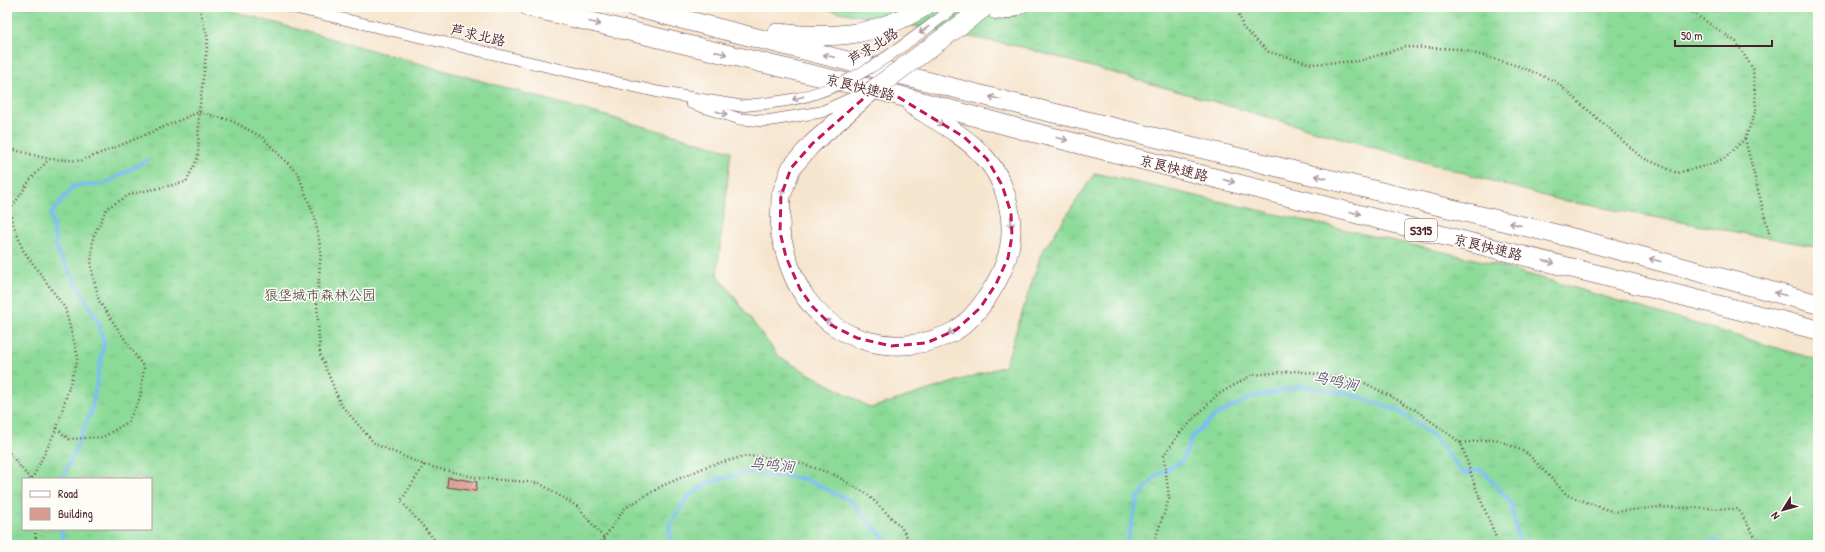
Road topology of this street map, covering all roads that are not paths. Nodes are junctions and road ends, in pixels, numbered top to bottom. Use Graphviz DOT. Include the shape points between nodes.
graph roads {
  1 [pos="291,7"];
  2 [pos="529,7"];
  3 [pos="634,7"];
  4 [pos="924,7"];
  5 [pos="955,7"];
  6 [pos="986,7"];
  7 [pos="1023,7"];
  8 [pos="718,28"];
  9 [pos="874,89"];
  10 [pos="658,92"];
  11 [pos="893,94"];
  12 [pos="1818,304"];
  13 [pos="1818,330"];
  1 -- 10 [label="street, 芦求北路"];
  2 -- 11 [label="highway, 京良快速路, one-way"];
  3 -- 8 [label="highway, 京良快速路"];
  4 -- 8 [label="highway" via="878,28 847,36 813,37"];
  5 -- 10 [label="street, 芦求北路, one-way, bridge" via="879,62 849,79 790,100 741,106"];
  6 -- 7 [label="street" via="999,15"];
  6 -- 9 [label="highway, bridge"];
  12 -- 8 [label="highway, 京良快速路 / S315, one-way" via="1577,239 1033,108"];
  10 -- 9 [label="street, 芦求北路, one-way, bridge" via="740,119 766,121 821,112"];
  11 -- 9 [label="highway, one-way, bridge" via="964,137 987,159 1002,185 1011,213 1012,236 1008,258 996,284 980,308 956,330 926,343 891,346 858,338 831,325 812,306 800,289 786,257 780,232 781,196 791,168 812,144"];
  11 -- 13 [label="highway, 京良快速路 / S315, one-way" via="1024,130"];
}
